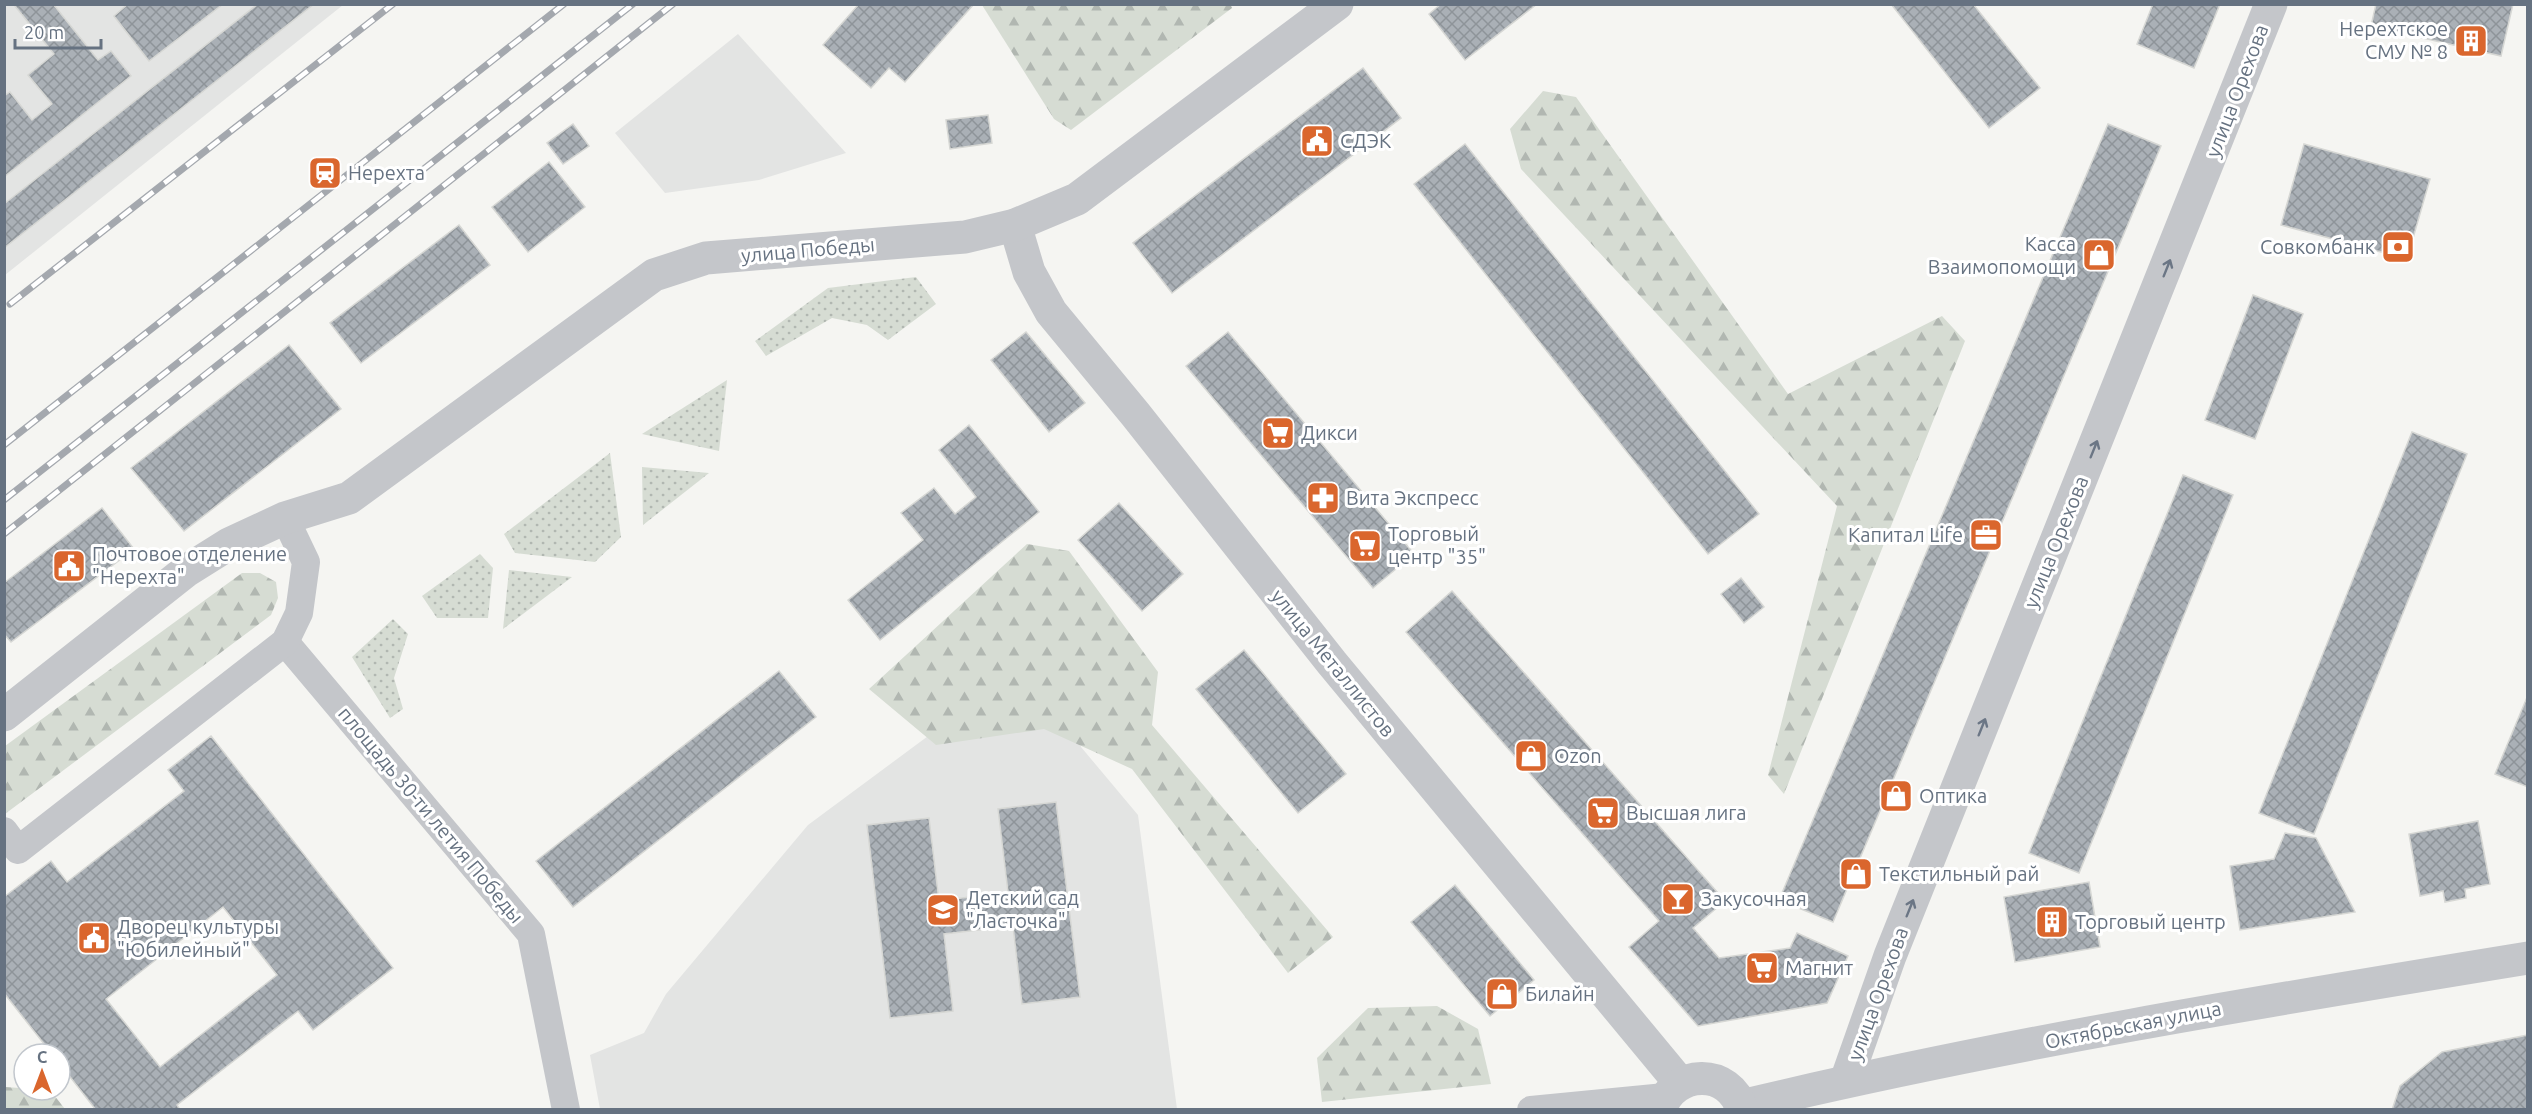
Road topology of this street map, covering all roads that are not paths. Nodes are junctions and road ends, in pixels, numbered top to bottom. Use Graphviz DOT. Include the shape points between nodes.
graph roads {
  1 [pos="1337,4"];
  2 [pos="2271,4"];
  3 [pos="1015,225"];
  4 [pos="285,518"];
  5 [pos="285,642"];
  6 [pos="4,715"];
  7 [pos="4,831"];
  8 [pos="2528,958"];
  9 [pos="1846,1081"];
  10 [pos="1668,1097"];
  11 [pos="1741,1108"];
  12 [pos="566,1110"];
  13 [pos="1531,1110"];
  1 -- 3 [label="street, улица Победы" via="1077,199"];
  9 -- 2 [label="street, улица Орехова, one-way" via="1890,956"];
  3 -- 4 [label="street, улица Победы" via="965,237 706,258 654,275 350,498"];
  3 -- 10 [label="street, улица Металлистов" via="1029,272 1051,312 1332,663"];
  4 -- 5 [label="street" via="306,562 299,613"];
  4 -- 6 [label="street, улица Победы" via="229,544 186,571"];
  5 -- 7 [label="street" via="18,850"];
  5 -- 12 [label="street, площадь 30-ти летия Победы" via="531,934"];
  8 -- 9 [label="street, Октябрьская улица" via="2203,1011"];
  9 -- 11 [label="street, Октябрьская улица"];
  10 -- 11 [label="street" via="1691,1078 1716,1080 1736,1095"];
  10 -- 13 [label="street"];
}
